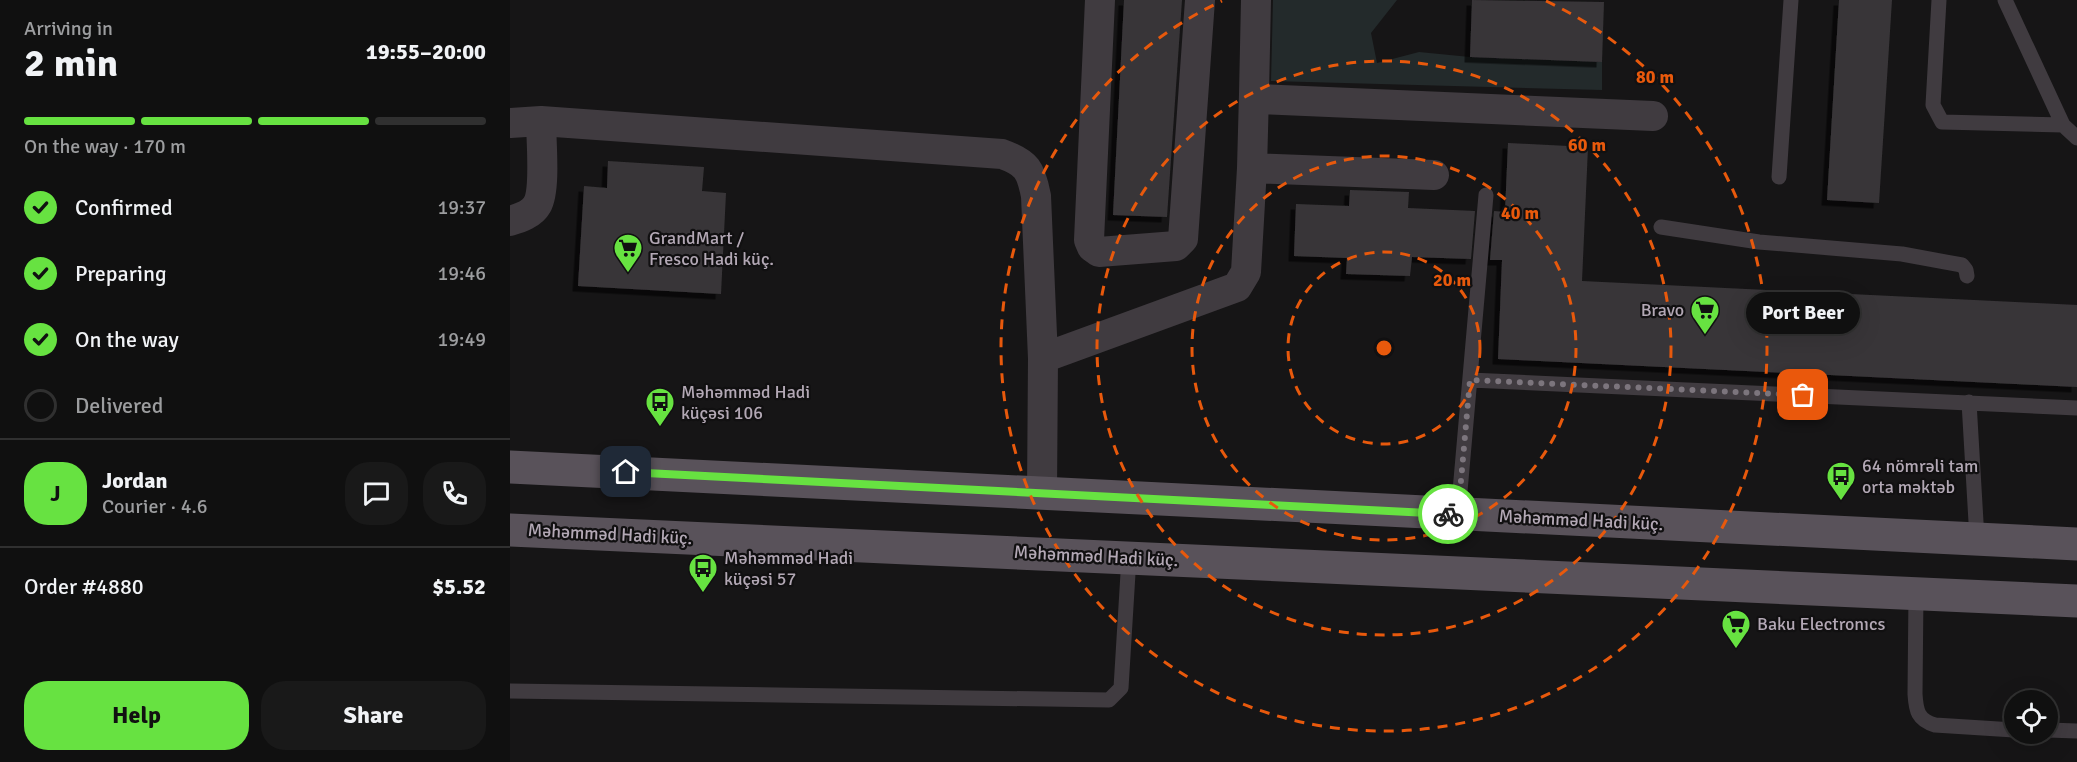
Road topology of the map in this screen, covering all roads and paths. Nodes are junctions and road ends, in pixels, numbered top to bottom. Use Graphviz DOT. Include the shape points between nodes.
graph roads {
  1 [pos="1100,0"];
  2 [pos="1200,0"];
  3 [pos="1256,0"];
  4 [pos="1791,0"];
  5 [pos="1939,0"];
  6 [pos="2005,0"];
  7 [pos="1254,94"];
  8 [pos="1653,116"];
  9 [pos="541,121"];
  10 [pos="510,123"];
  11 [pos="2063,125"];
  12 [pos="2077,138"];
  13 [pos="1252,168"];
  14 [pos="1434,175"];
  15 [pos="1779,177"];
  16 [pos="1486,195"];
  17 [pos="510,221"];
  18 [pos="1661,227"];
  19 [pos="1967,276"];
  20 [pos="1042,358"];
  21 [pos="1470,380"];
  22 [pos="1969,402"];
  23 [pos="2077,408"];
  24 [pos="510,467"];
  25 [pos="1042,493"];
  26 [pos="1458,514"];
  27 [pos="510,530"];
  28 [pos="1977,539"];
  29 [pos="2077,544"];
  30 [pos="1129,557"];
  31 [pos="1916,593"];
  32 [pos="2077,601"];
  33 [pos="510,691"];
  34 [pos="2004,729"];
  35 [pos="2058,730"];
  36 [pos="2077,731"];
  1 -- 2 [label="street" via="1089,240 1099,252 1176,246 1183,240"];
  3 -- 7 [label="street"];
  4 -- 15 [label="lane"];
  5 -- 11 [label="lane" via="1933,105 1942,122"];
  6 -- 11 [label="lane"];
  7 -- 8 [label="street" via="1261,99"];
  7 -- 13 [label="street"];
  9 -- 10 [label="street"];
  9 -- 17 [label="street" via="541,190 537,206 524,217"];
  9 -- 20 [label="street" via="1002,154 1019,160 1031,174 1036,196"];
  11 -- 12 [label="lane"];
  13 -- 14 [label="street"];
  13 -- 20 [label="street" via="1246,272 1237,287"];
  16 -- 21 [label="lane"];
  18 -- 19 [label="lane" via="1759,242 1902,254 1962,265"];
  20 -- 25 [label="street"];
  21 -- 22 [label="lane"];
  21 -- 26 [label="lane"];
  22 -- 23 [label="lane"];
  22 -- 28 [label="lane"];
  24 -- 25 [label="main road, Məhəmməd Hadi küç."];
  25 -- 26 [label="main road, Məhəmməd Hadi küç."];
  26 -- 28 [label="main road, Məhəmməd Hadi küç."];
  27 -- 30 [label="main road, Məhəmməd Hadi küç."];
  28 -- 29 [label="main road, Məhəmməd Hadi küç."];
  30 -- 31 [label="main road, Məhəmməd Hadi küç."];
  30 -- 33 [label="lane" via="1121,688 1109,700"];
  31 -- 32 [label="main road, Məhəmməd Hadi küç."];
  31 -- 34 [label="lane" via="1915,694 1919,715 1935,725"];
  35 -- 36 [label="lane"];
}
